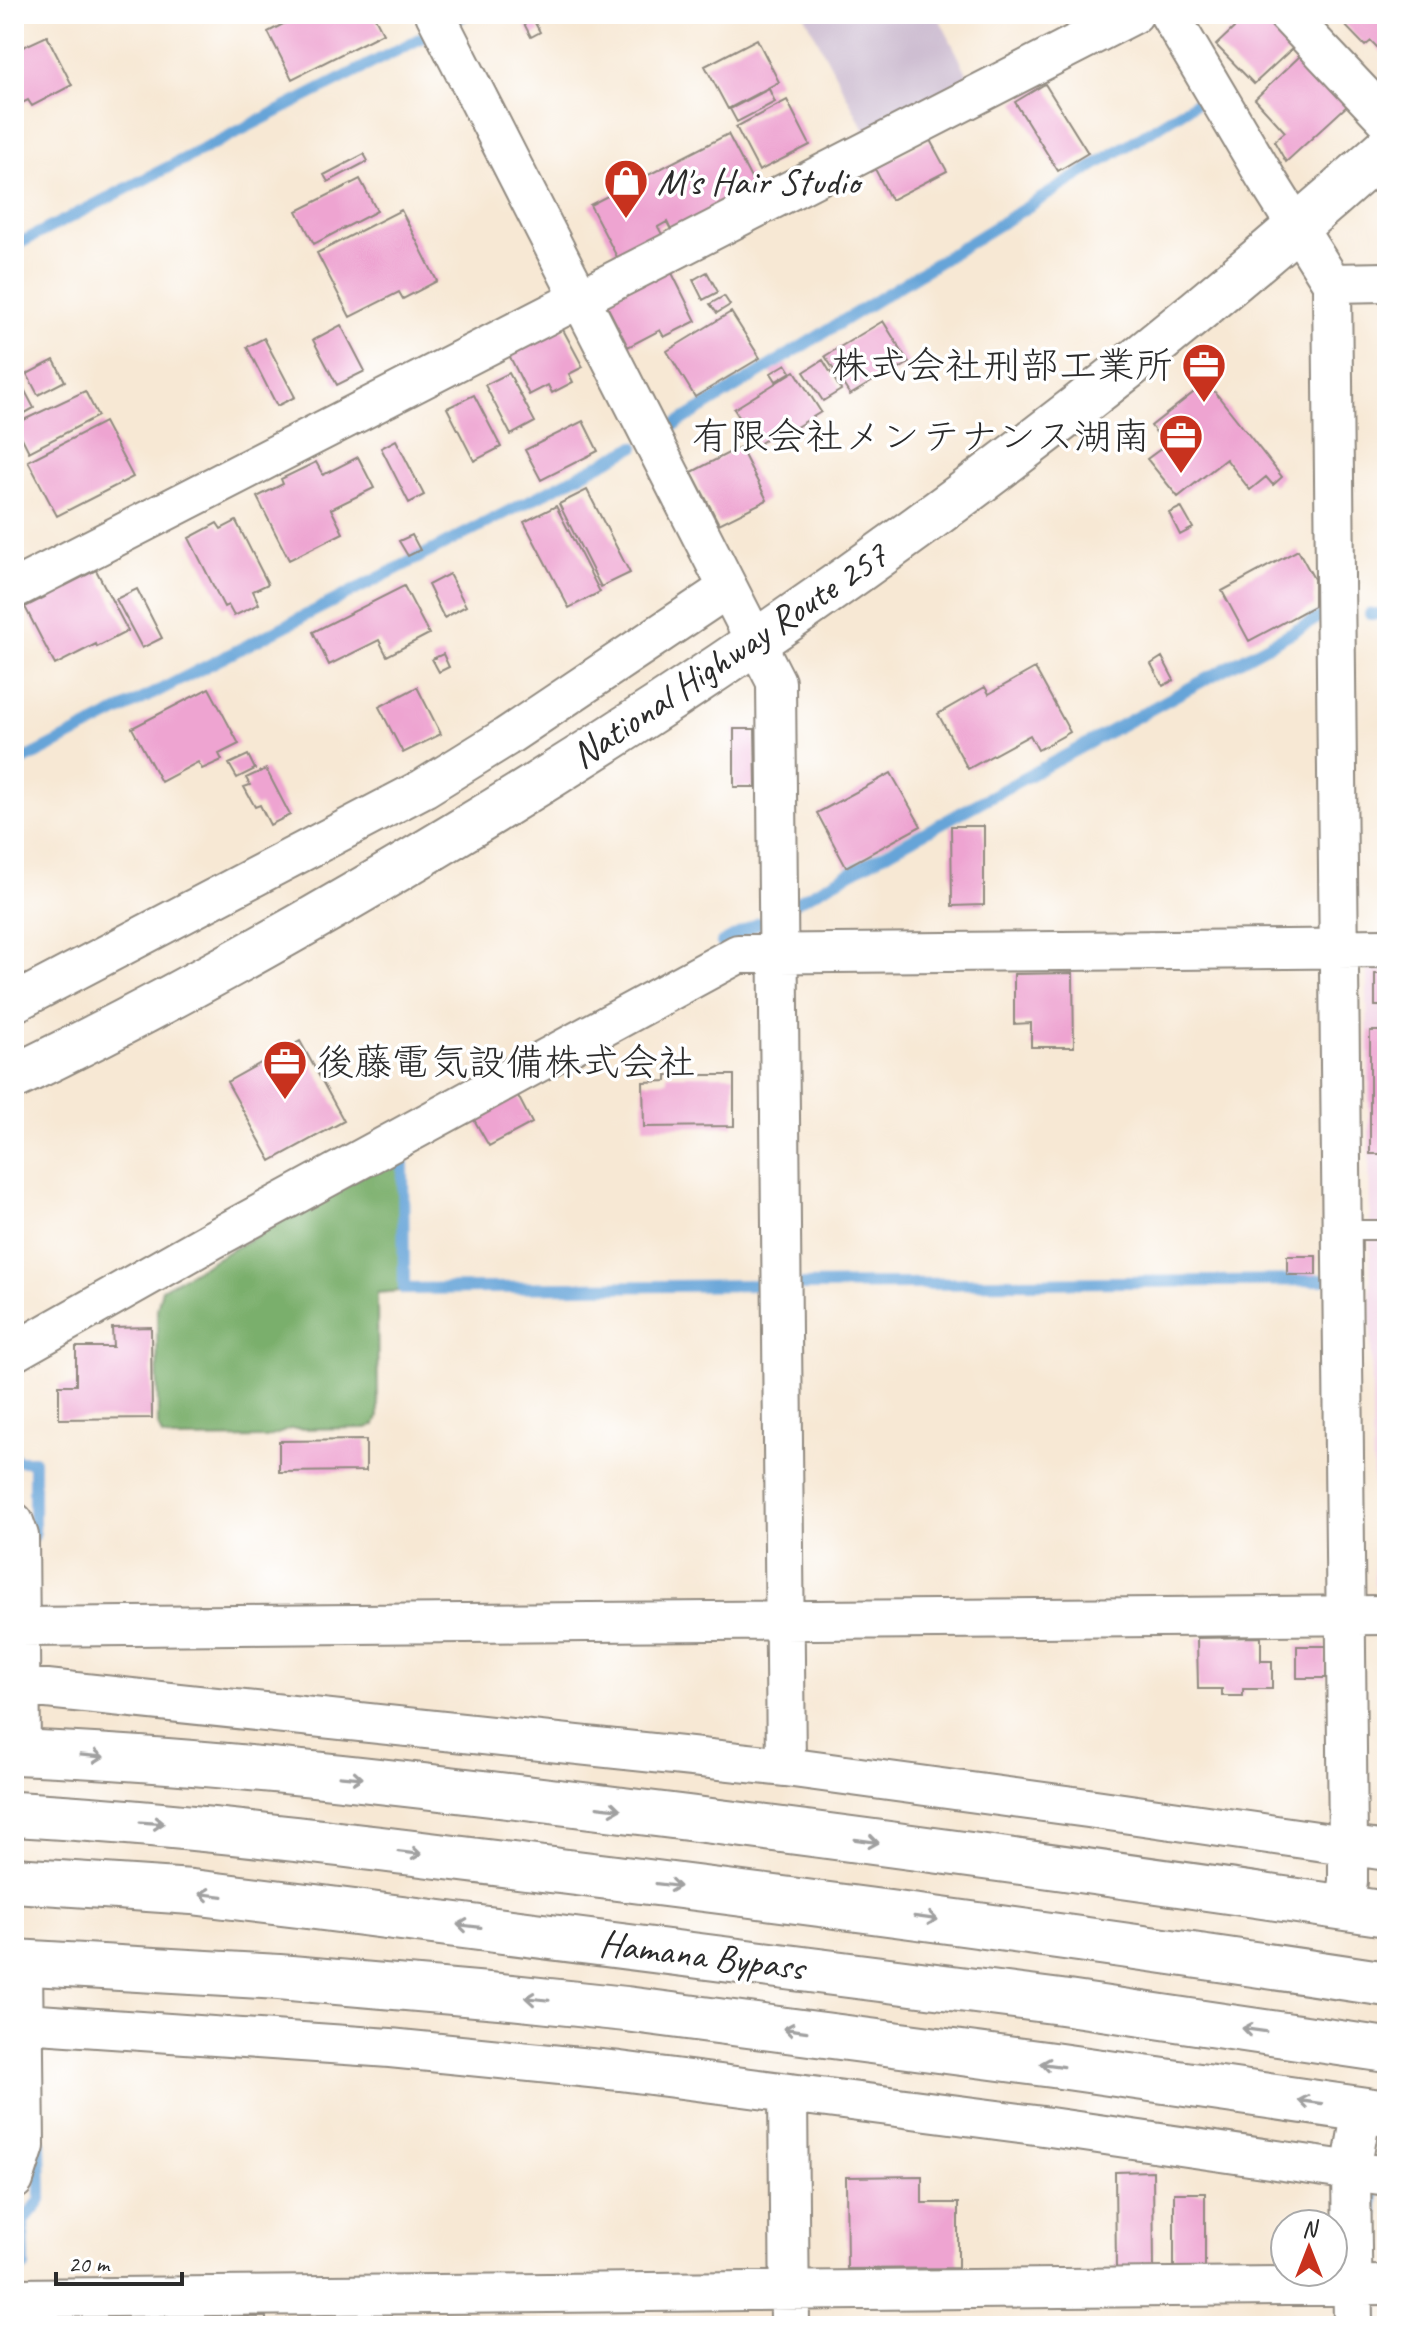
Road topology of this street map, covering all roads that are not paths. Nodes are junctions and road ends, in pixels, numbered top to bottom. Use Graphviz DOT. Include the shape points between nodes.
graph roads {
  1 [pos="435,14"];
  2 [pos="1134,14"];
  3 [pos="1169,14"];
  4 [pos="1287,14"];
  5 [pos="1387,120"];
  6 [pos="1387,148"];
  7 [pos="1297,226"];
  8 [pos="1387,282"];
  9 [pos="1332,283"];
  10 [pos="580,299"];
  11 [pos="728,588"];
  12 [pos="14,589"];
  13 [pos="755,642"];
  14 [pos="1339,948"];
  15 [pos="1387,948"];
  16 [pos="778,953"];
  17 [pos="14,1003"];
  18 [pos="14,1077"];
  19 [pos="1342,1230"];
  20 [pos="1387,1230"];
  21 [pos="14,1352"];
  22 [pos="14,1522"];
  23 [pos="1346,1615"];
  24 [pos="1387,1615"];
  25 [pos="784,1620"];
  26 [pos="20,1627"];
  27 [pos="20,1689"];
  28 [pos="18,1752"];
  29 [pos="786,1767"];
  30 [pos="30,1815"];
  31 [pos="1348,1845"];
  32 [pos="1387,1851"];
  33 [pos="31,1880"];
  34 [pos="1344,1908"];
  35 [pos="1387,1914"];
  36 [pos="19,1962"];
  37 [pos="1387,1984"];
  38 [pos="24,2023"];
  39 [pos="1387,2050"];
  40 [pos="788,2093"];
  41 [pos="1375,2111"];
  42 [pos="1369,2173"];
  43 [pos="14,2180"];
  44 [pos="1370,2285"];
  45 [pos="14,2298"];
  46 [pos="790,2308"];
  47 [pos="1353,2326"];
  1 -- 10 [label="street"];
  2 -- 10 [label="street"];
  3 -- 7 [label="street"];
  4 -- 5 [label="street"];
  6 -- 7 [label="highway, National Highway Route 257"];
  7 -- 9 [label="street"];
  7 -- 13 [label="highway, National Highway Route 257" via="1050,429"];
  8 -- 9 [label="street"];
  9 -- 14 [label="street"];
  10 -- 11 [label="street"];
  10 -- 12 [label="street"];
  11 -- 13 [label="street"];
  11 -- 17 [label="street" via="424,788"];
  13 -- 16 [label="street" via="776,682"];
  13 -- 18 [label="highway, National Highway Route 257" via="389,875"];
  14 -- 15 [label="street"];
  14 -- 16 [label="street"];
  14 -- 19 [label="street"];
  16 -- 21 [label="street" via="738,954"];
  16 -- 25 [label="street"];
  19 -- 20 [label="lane"];
  19 -- 23 [label="street"];
  22 -- 26 [label="street" via="19,1536"];
  23 -- 24 [label="street"];
  23 -- 25 [label="street"];
  23 -- 31 [label="street"];
  25 -- 26 [label="street"];
  25 -- 29 [label="street"];
  26 -- 27 [label="street"];
  27 -- 28 [label="street"];
  27 -- 29 [label="street"];
  28 -- 34 [label="highway, one-way" via="385,1780"];
  29 -- 31 [label="street"];
  30 -- 37 [label="highway, Hamana Bypass, one-way" via="199,1827 759,1896"];
  31 -- 32 [label="street"];
  31 -- 34 [label="street"];
  39 -- 33 [label="highway, Hamana Bypass, one-way" via="750,1961 192,1892"];
  34 -- 35 [label="highway"];
  36 -- 38 [label="street"];
  41 -- 36 [label="highway, one-way" via="598,2006 279,1977"];
  38 -- 40 [label="street" via="390,2048"];
  38 -- 43 [label="street" via="25,2146"];
  40 -- 42 [label="street"];
  40 -- 46 [label="street"];
  41 -- 42 [label="street"];
  42 -- 44 [label="street"];
  44 -- 46 [label="street"];
  44 -- 47 [label="street"];
  45 -- 46 [label="street"];
}
